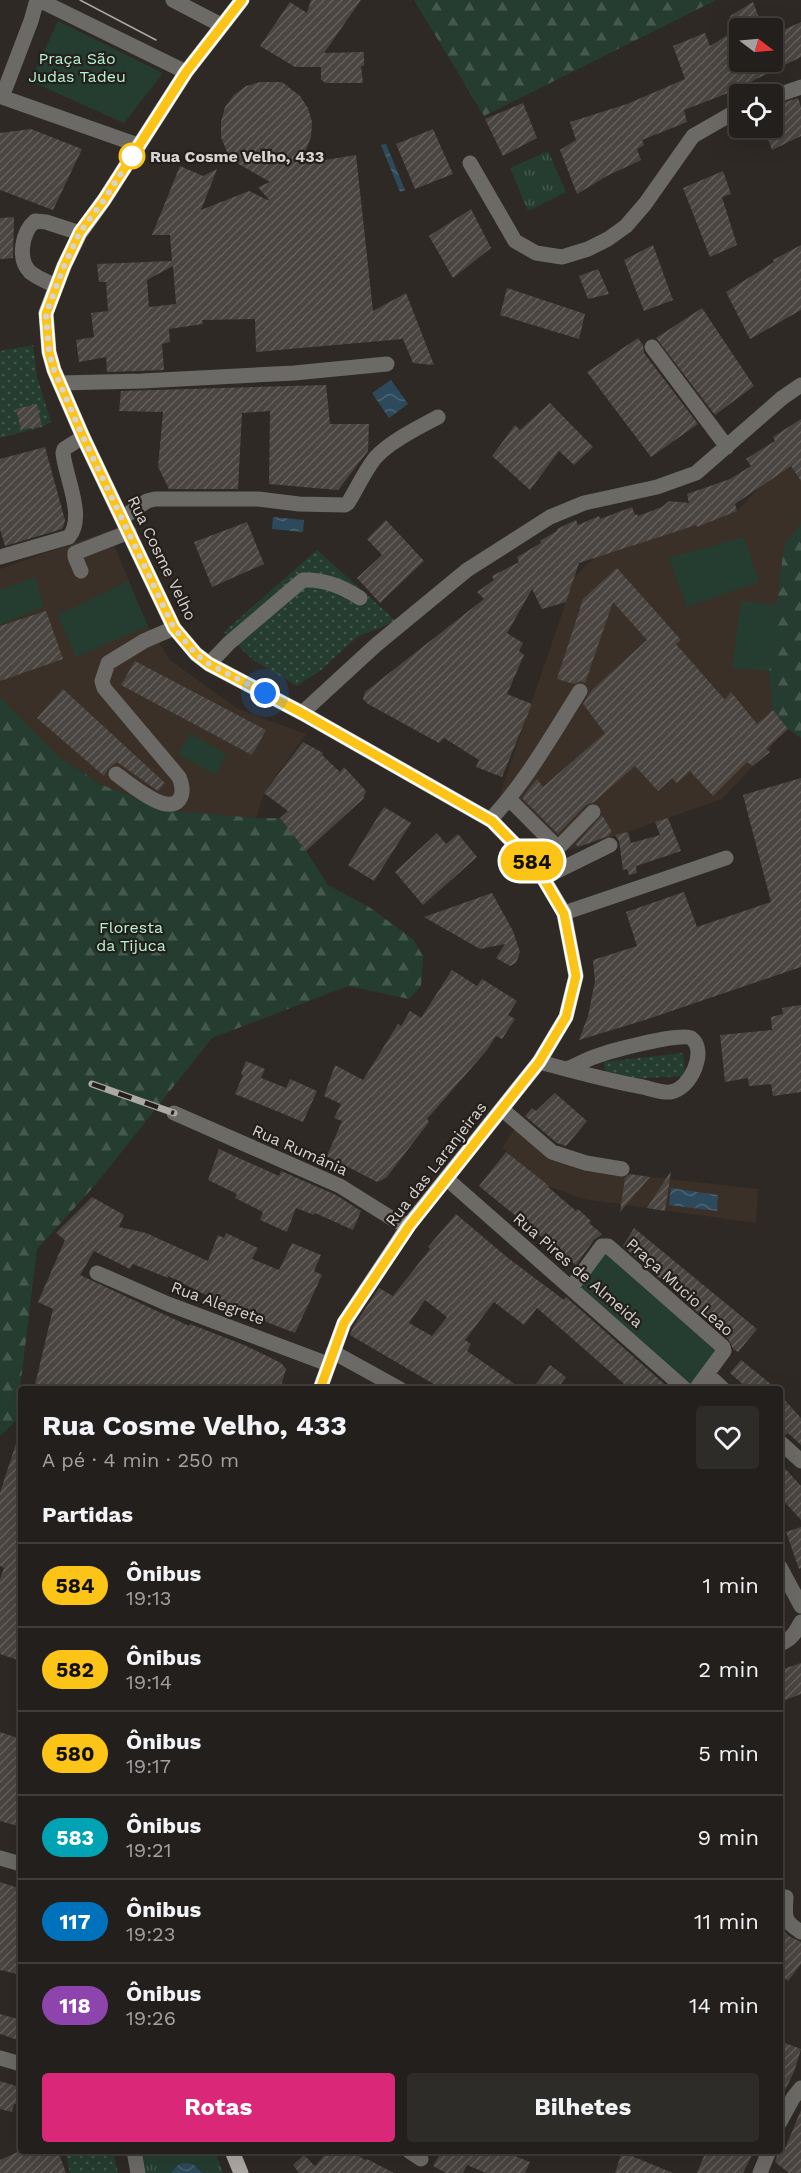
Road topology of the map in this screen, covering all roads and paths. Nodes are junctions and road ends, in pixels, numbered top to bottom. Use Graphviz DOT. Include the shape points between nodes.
graph roads {
  1 [pos="38,0"];
  2 [pos="173,0"];
  3 [pos="242,0"];
  4 [pos="221,25"];
  5 [pos="186,72"];
  6 [pos="801,87"];
  7 [pos="783,93"];
  8 [pos="1,98"];
  9 [pos="729,115"];
  10 [pos="138,145"];
  11 [pos="470,163"];
  12 [pos="80,232"];
  13 [pos="56,286"];
  14 [pos="652,347"];
  15 [pos="387,364"];
  16 [pos="60,383"];
  17 [pos="801,386"];
  18 [pos="438,417"];
  19 [pos="83,437"];
  20 [pos="728,447"];
  21 [pos="126,525"];
  22 [pos="0,558"];
  23 [pos="81,571"];
  24 [pos="360,598"];
  25 [pos="174,628"];
  26 [pos="209,664"];
  27 [pos="580,691"];
  28 [pos="302,713"];
  29 [pos="116,774"];
  30 [pos="509,799"];
  31 [pos="593,812"];
  32 [pos="490,820"];
  33 [pos="552,844"];
  34 [pos="610,845"];
  35 [pos="726,858"];
  36 [pos="540,872"];
  37 [pos="564,914"];
  38 [pos="539,1062"];
  39 [pos="567,1070"];
  40 [pos="503,1110"];
  41 [pos="174,1113"];
  42 [pos="622,1169"];
  43 [pos="447,1179"];
  44 [pos="409,1226"];
  45 [pos="97,1273"];
  46 [pos="571,1288"];
  47 [pos="331,1358"];
  48 [pos="707,1374"];
  49 [pos="321,1386"];
  50 [pos="393,1386"];
  51 [pos="682,1386"];
  52 [pos="698,1386"];
  53 [pos="720,1386"];
  54 [pos="783,1445"];
  55 [pos="801,1461"];
  56 [pos="783,1573"];
  57 [pos="801,1606"];
  58 [pos="801,1622"];
  59 [pos="783,1642"];
  60 [pos="0,1858"];
  61 [pos="18,1863"];
  62 [pos="783,1896"];
  63 [pos="801,1904"];
  64 [pos="801,1932"];
  65 [pos="0,2058"];
  66 [pos="18,2063"];
  67 [pos="801,2088"];
  68 [pos="783,2116"];
  69 [pos="233,2154"];
  70 [pos="768,2154"];
  71 [pos="241,2173"];
  72 [pos="760,2173"];
  1 -- 5 [label="street"];
  1 -- 8 [label="street"];
  2 -- 4 [label="street"];
  3 -- 4 [label="main road, Rua Cosme Velho"];
  4 -- 5 [label="main road, Rua Cosme Velho"];
  5 -- 10 [label="main road, Rua Cosme Velho"];
  6 -- 7 [label="street"];
  8 -- 10 [label="street"];
  9 -- 11 [label="street" via="693,135 626,226 598,244 562,257 536,253 514,240"];
  10 -- 12 [label="main road, Rua Cosme Velho"];
  12 -- 13 [label="main road, Rua Cosme Velho"];
  12 -- 13 [label="street" via="35,221 28,227 25,266"];
  13 -- 16 [label="main road, Rua Cosme Velho" via="46,314 49,352"];
  14 -- 20 [label="street"];
  15 -- 16 [label="street" via="294,373"];
  16 -- 19 [label="main road, Rua Cosme Velho"];
  17 -- 20 [label="street"];
  18 -- 21 [label="street" via="382,452 345,505 258,499 155,499 147,501"];
  19 -- 21 [label="main road, Rua Cosme Velho"];
  19 -- 22 [label="street" via="63,453 76,514 73,532 69,537"];
  20 -- 28 [label="street" via="696,473 584,503 550,517 467,570"];
  21 -- 23 [label="street" via="75,553"];
  21 -- 25 [label="main road, Rua Cosme Velho"];
  24 -- 26 [label="street" via="318,579 303,580"];
  25 -- 26 [label="main road, Rua Cosme Velho"];
  25 -- 29 [label="street" via="108,663 102,681 126,717 179,777 181,796 172,805 159,803"];
  26 -- 28 [label="main road, Rua Cosme Velho"];
  27 -- 30 [label="street"];
  28 -- 32 [label="main road, Rua Cosme Velho"];
  30 -- 32 [label="street"];
  30 -- 33 [label="street"];
  31 -- 33 [label="street" via="561,845"];
  32 -- 36 [label="main road, Rua Cosme Velho"];
  33 -- 36 [label="street"];
  34 -- 36 [label="street"];
  35 -- 37 [label="street"];
  36 -- 37 [label="main road, Rua Cosme Velho"];
  37 -- 38 [label="main road, Rua Cosme Velho" via="576,976 566,1017"];
  38 -- 39 [label="street"];
  38 -- 40 [label="main road, Rua das Laranjeiras"];
  39 -- 39 [label="street" via="670,1092 683,1088 691,1078 697,1063 696,1044 682,1036 667,1038 597,1055"];
  40 -- 42 [label="street" via="552,1152"];
  40 -- 43 [label="main road, Rua das Laranjeiras"];
  41 -- 44 [label="street, Rua Rumânia" via="340,1186"];
  43 -- 44 [label="main road, Rua das Laranjeiras"];
  43 -- 46 [label="street, Rua Pires de Almeida"];
  44 -- 47 [label="main road, Rua das Laranjeiras" via="344,1323"];
  45 -- 47 [label="street, Rua Alegrete" via="168,1304"];
  46 -- 48 [label="street, Praça Mucio Leao" via="602,1246 608,1246 723,1347"];
  46 -- 51 [label="street, Rua Pires de Almeida"];
  47 -- 49 [label="main road, Rua das Laranjeiras"];
  47 -- 50 [label="street, Rua Alegrete"];
  48 -- 52 [label="street"];
  48 -- 53 [label="street"];
  54 -- 55 [label="street"];
  56 -- 57 [label="street"];
  58 -- 59 [label="street" via="794,1635"];
  60 -- 61 [label="street"];
  62 -- 63 [label="street"];
  62 -- 64 [label="street" via="785,1919"];
  65 -- 66 [label="street"];
  67 -- 68 [label="street"];
  69 -- 71 [label="main road"];
  70 -- 72 [label="street"];
}
